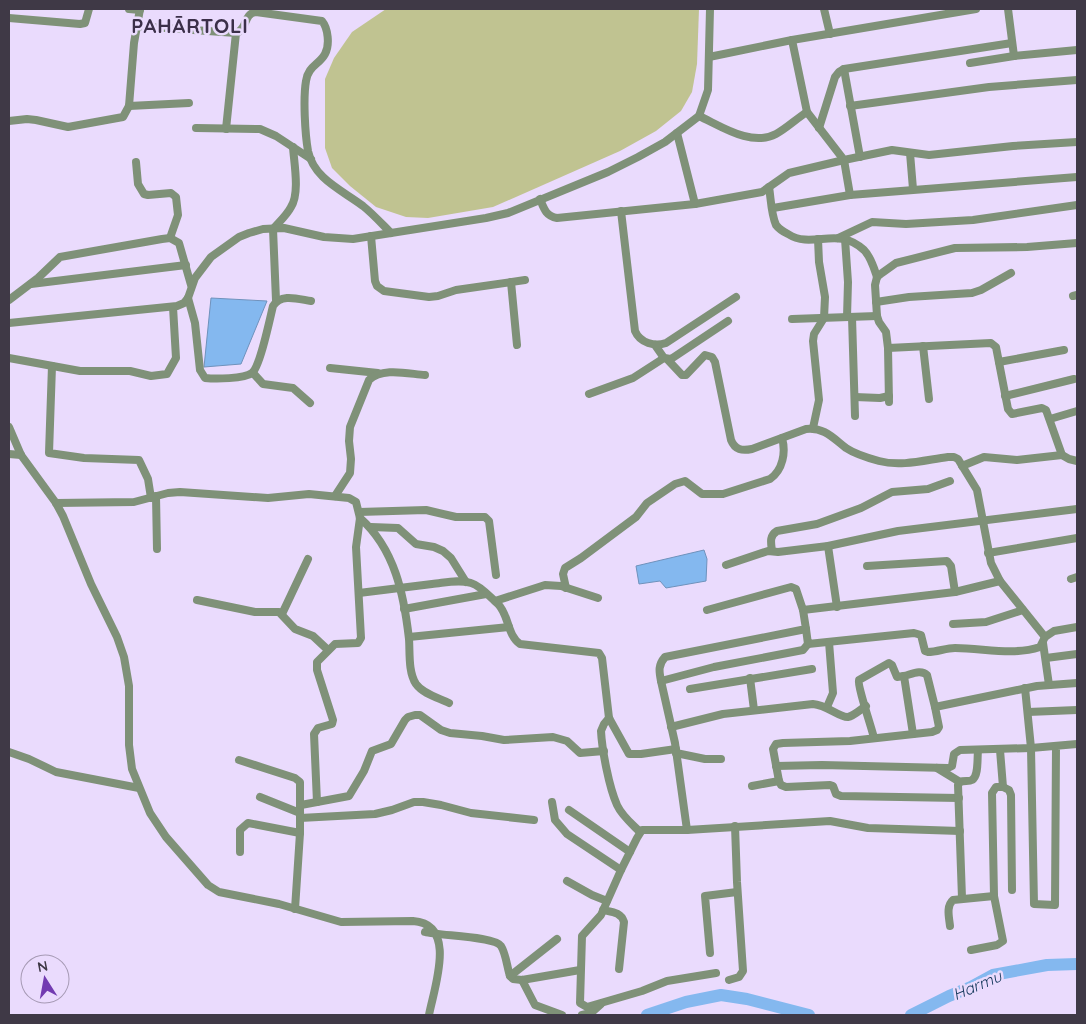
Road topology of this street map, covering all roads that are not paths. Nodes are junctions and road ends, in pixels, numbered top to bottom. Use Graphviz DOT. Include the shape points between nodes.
graph roads {
  1 [pos="89,9"];
  2 [pos="128,9"];
  3 [pos="710,9"];
  4 [pos="824,9"];
  5 [pos="976,9"];
  6 [pos="1008,9"];
  7 [pos="140,10"];
  8 [pos="9,18"];
  9 [pos="137,26"];
  10 [pos="236,33"];
  11 [pos="830,34"];
  12 [pos="792,40"];
  13 [pos="1012,43"];
  14 [pos="1077,50"];
  15 [pos="1014,56"];
  16 [pos="709,57"];
  17 [pos="970,62"];
  18 [pos="844,69"];
  19 [pos="1077,80"];
  20 [pos="189,103"];
  21 [pos="129,106"];
  22 [pos="850,106"];
  23 [pos="808,112"];
  24 [pos="699,116"];
  25 [pos="9,121"];
  26 [pos="196,128"];
  27 [pos="819,128"];
  28 [pos="226,129"];
  29 [pos="677,133"];
  30 [pos="1077,142"];
  31 [pos="293,147"];
  32 [pos="910,152"];
  33 [pos="860,157"];
  34 [pos="311,158"];
  35 [pos="844,160"];
  36 [pos="136,162"];
  37 [pos="1077,177"];
  38 [pos="769,187"];
  39 [pos="913,189"];
  40 [pos="850,194"];
  41 [pos="540,199"];
  42 [pos="695,204"];
  43 [pos="1077,205"];
  44 [pos="773,208"];
  45 [pos="621,211"];
  46 [pos="273,229"];
  47 [pos="391,233"];
  48 [pos="372,236"];
  49 [pos="170,238"];
  50 [pos="818,239"];
  51 [pos="842,239"];
  52 [pos="1077,243"];
  53 [pos="186,265"];
  54 [pos="1011,273"];
  55 [pos="877,277"];
  56 [pos="525,280"];
  57 [pos="511,282"];
  58 [pos="29,285"];
  59 [pos="192,285"];
  60 [pos="736,297"];
  61 [pos="188,298"];
  62 [pos="9,300"];
  63 [pos="276,300"];
  64 [pos="311,301"];
  65 [pos="876,302"];
  66 [pos="173,307"];
  67 [pos="877,316"];
  68 [pos="849,317"];
  69 [pos="792,318"];
  70 [pos="824,318"];
  71 [pos="728,321"];
  72 [pos="9,323"];
  73 [pos="517,345"];
  74 [pos="655,345"];
  75 [pos="923,346"];
  76 [pos="888,348"];
  77 [pos="1064,350"];
  78 [pos="9,358"];
  79 [pos="666,358"];
  80 [pos="999,362"];
  81 [pos="52,366"];
  82 [pos="330,368"];
  83 [pos="253,373"];
  84 [pos="378,373"];
  85 [pos="425,375"];
  86 [pos="1074,379"];
  87 [pos="589,394"];
  88 [pos="1005,396"];
  89 [pos="854,397"];
  90 [pos="929,399"];
  91 [pos="310,403"];
  92 [pos="1077,411"];
  93 [pos="855,416"];
  94 [pos="1050,419"];
  95 [pos="9,427"];
  96 [pos="812,428"];
  97 [pos="782,438"];
  98 [pos="9,454"];
  99 [pos="21,455"];
  100 [pos="1062,455"];
  101 [pos="1077,461"];
  102 [pos="962,466"];
  103 [pos="950,481"];
  104 [pos="335,496"];
  105 [pos="154,497"];
  106 [pos="56,503"];
  107 [pos="1077,509"];
  108 [pos="360,515"];
  109 [pos="982,521"];
  110 [pos="370,527"];
  111 [pos="1077,538"];
  112 [pos="828,546"];
  113 [pos="157,549"];
  114 [pos="772,551"];
  115 [pos="988,553"];
  116 [pos="308,559"];
  117 [pos="726,565"];
  118 [pos="867,566"];
  119 [pos="496,575"];
  120 [pos="1000,581"];
  121 [pos="466,582"];
  122 [pos="401,588"];
  123 [pos="566,588"];
  124 [pos="955,592"];
  125 [pos="359,593"];
  126 [pos="486,594"];
  127 [pos="598,598"];
  128 [pos="197,600"];
  129 [pos="495,601"];
  130 [pos="837,607"];
  131 [pos="404,608"];
  132 [pos="707,610"];
  133 [pos="803,610"];
  134 [pos="1023,610"];
  135 [pos="282,614"];
  136 [pos="953,624"];
  137 [pos="1077,626"];
  138 [pos="509,627"];
  139 [pos="806,629"];
  140 [pos="409,637"];
  141 [pos="1044,640"];
  142 [pos="829,642"];
  143 [pos="808,644"];
  144 [pos="328,650"];
  145 [pos="1077,654"];
  146 [pos="1046,658"];
  147 [pos="812,669"];
  148 [pos="904,676"];
  149 [pos="750,678"];
  150 [pos="661,681"];
  151 [pos="1077,683"];
  152 [pos="1050,684"];
  153 [pos="1026,688"];
  154 [pos="690,689"];
  155 [pos="449,703"];
  156 [pos="866,706"];
  157 [pos="935,707"];
  158 [pos="827,708"];
  159 [pos="754,710"];
  160 [pos="1077,710"];
  161 [pos="1028,712"];
  162 [pos="609,718"];
  163 [pos="671,727"];
  164 [pos="913,734"];
  165 [pos="874,738"];
  166 [pos="1077,744"];
  167 [pos="1056,746"];
  168 [pos="1030,748"];
  169 [pos="1000,750"];
  170 [pos="676,751"];
  171 [pos="978,751"];
  172 [pos="9,752"];
  173 [pos="604,752"];
  174 [pos="721,759"];
  175 [pos="239,760"];
  176 [pos="776,766"];
  177 [pos="937,768"];
  178 [pos="779,781"];
  179 [pos="960,782"];
  180 [pos="752,786"];
  181 [pos="1003,787"];
  182 [pos="139,788"];
  183 [pos="260,797"];
  184 [pos="959,798"];
  185 [pos="317,802"];
  186 [pos="552,802"];
  187 [pos="569,810"];
  188 [pos="300,812"];
  189 [pos="534,820"];
  190 [pos="735,826"];
  191 [pos="687,830"];
  192 [pos="960,831"];
  193 [pos="640,832"];
  194 [pos="300,834"];
  195 [pos="240,852"];
  196 [pos="630,852"];
  197 [pos="621,870"];
  198 [pos="567,881"];
  199 [pos="1012,890"];
  200 [pos="737,892"];
  201 [pos="994,896"];
  202 [pos="962,898"];
  203 [pos="607,902"];
  204 [pos="295,908"];
  205 [pos="603,910"];
  206 [pos="950,926"];
  207 [pos="425,932"];
  208 [pos="438,936"];
  209 [pos="557,939"];
  210 [pos="971,950"];
  211 [pos="710,953"];
  212 [pos="620,969"];
  213 [pos="580,970"];
  214 [pos="716,973"];
  215 [pos="510,976"];
  216 [pos="522,980"];
  217 [pos="729,980"];
  218 [pos="601,1003"];
  219 [pos="429,1015"];
  220 [pos="562,1015"];
  221 [pos="582,1015"];
  1 -- 8 [label="street" via="85,23 80,24"];
  2 -- 7 [label="street"];
  3 -- 16 [label="street"];
  4 -- 11 [label="street"];
  5 -- 11 [label="street"];
  6 -- 13 [label="street"];
  7 -- 9 [label="street"];
  9 -- 10 [label="street"];
  9 -- 21 [label="street"];
  10 -- 28 [label="street"];
  10 -- 34 [label="street" via="244,28 248,16 256,12 317,20 325,24 326,53 313,65 306,80 307,138"];
  11 -- 12 [label="street"];
  12 -- 16 [label="street"];
  12 -- 23 [label="street"];
  13 -- 15 [label="street"];
  13 -- 18 [label="street"];
  14 -- 15 [label="street"];
  15 -- 17 [label="street"];
  16 -- 24 [label="street" via="708,90"];
  18 -- 22 [label="street"];
  18 -- 27 [label="street" via="836,77"];
  19 -- 22 [label="street" via="989,87"];
  20 -- 21 [label="street"];
  21 -- 25 [label="street" via="123,117 76,127 27,119"];
  22 -- 33 [label="street"];
  23 -- 24 [label="street" via="774,135 758,138 745,136"];
  23 -- 27 [label="street"];
  24 -- 29 [label="street"];
  26 -- 28 [label="street"];
  27 -- 35 [label="street"];
  28 -- 31 [label="street" via="260,129"];
  29 -- 41 [label="street" via="624,165"];
  29 -- 42 [label="street"];
  30 -- 32 [label="street" via="929,155"];
  31 -- 34 [label="street"];
  31 -- 46 [label="street" via="294,201"];
  32 -- 33 [label="street" via="892,150"];
  32 -- 39 [label="street"];
  33 -- 35 [label="street"];
  34 -- 47 [label="street" via="322,177 363,206"];
  35 -- 38 [label="street" via="789,173"];
  35 -- 40 [label="street"];
  36 -- 49 [label="street" via="138,184 144,194 171,193 176,197 178,215"];
  37 -- 39 [label="street"];
  38 -- 42 [label="street" via="762,192"];
  38 -- 44 [label="street"];
  39 -- 40 [label="street"];
  40 -- 44 [label="street"];
  41 -- 45 [label="street" via="545,212 557,218"];
  41 -- 47 [label="street" via="508,213"];
  42 -- 45 [label="street"];
  43 -- 51 [label="street" via="973,220 906,224 872,222"];
  44 -- 50 [label="street" via="777,227 783,232 800,241"];
  45 -- 74 [label="street" via="635,331 640,340"];
  46 -- 48 [label="street" via="284,228 324,237 353,239"];
  46 -- 59 [label="street" via="239,237 211,257"];
  46 -- 63 [label="street"];
  47 -- 48 [label="street"];
  48 -- 57 [label="street" via="376,286 384,292 429,297"];
  49 -- 53 [label="street" via="179,243"];
  49 -- 58 [label="street" via="66,254"];
  50 -- 51 [label="street"];
  50 -- 70 [label="street" via="825,297"];
  51 -- 55 [label="street" via="864,250"];
  51 -- 68 [label="street"];
  52 -- 55 [label="street" via="954,248 896,263"];
  53 -- 58 [label="street"];
  53 -- 59 [label="street"];
  54 -- 65 [label="street" via="972,293"];
  55 -- 65 [label="street"];
  56 -- 57 [label="street"];
  57 -- 73 [label="street"];
  58 -- 62 [label="street"];
  59 -- 61 [label="street"];
  60 -- 74 [label="street" via="666,343"];
  61 -- 66 [label="street"];
  61 -- 83 [label="street" via="195,322 201,374 213,379"];
  63 -- 64 [label="street"];
  63 -- 83 [label="street"];
  65 -- 67 [label="street"];
  66 -- 72 [label="street"];
  66 -- 81 [label="street" via="176,358 167,374 152,376 130,371 80,371"];
  67 -- 68 [label="street"];
  67 -- 76 [label="street" via="886,332"];
  68 -- 70 [label="street"];
  68 -- 89 [label="street"];
  69 -- 70 [label="street"];
  70 -- 96 [label="street" via="813,341 819,400"];
  71 -- 79 [label="street" via="671,359"];
  74 -- 79 [label="street"];
  75 -- 76 [label="street"];
  75 -- 80 [label="street" via="991,342 996,347"];
  75 -- 90 [label="street"];
  76 -- 89 [label="street" via="889,399"];
  77 -- 80 [label="street"];
  78 -- 81 [label="street"];
  79 -- 87 [label="street" via="634,378"];
  79 -- 97 [label="street" via="682,375 705,355 712,357 731,440 738,449 752,449"];
  80 -- 88 [label="street"];
  81 -- 105 [label="street" via="49,453 139,460"];
  82 -- 84 [label="street"];
  83 -- 91 [label="street" via="263,384 293,388"];
  84 -- 85 [label="street"];
  84 -- 104 [label="street" via="370,380 350,427 350,473"];
  86 -- 88 [label="street"];
  88 -- 94 [label="street" via="1012,414 1042,408"];
  89 -- 93 [label="street"];
  92 -- 94 [label="street"];
  94 -- 100 [label="street"];
  95 -- 99 [label="street"];
  96 -- 97 [label="street"];
  96 -- 102 [label="street" via="827,432 848,448 877,461 900,464 954,457"];
  97 -- 123 [label="street" via="783,458 770,479 723,494 702,494 690,483 680,481 565,568"];
  98 -- 99 [label="street"];
  99 -- 106 [label="street"];
  100 -- 101 [label="street"];
  100 -- 102 [label="street" via="1017,460 984,457"];
  102 -- 109 [label="street" via="977,490"];
  103 -- 114 [label="street" via="928,489 892,492 862,508 817,524 776,531 771,538"];
  104 -- 105 [label="street" via="309,494 261,498 180,492"];
  104 -- 108 [label="street" via="356,502"];
  105 -- 106 [label="street" via="134,502"];
  105 -- 113 [label="street"];
  106 -- 182 [label="street" via="124,657 129,686 130,761"];
  107 -- 109 [label="street"];
  108 -- 110 [label="street"];
  108 -- 119 [label="street" via="426,510 485,517 489,521"];
  108 -- 125 [label="street" via="356,547"];
  109 -- 112 [label="street" via="898,531"];
  109 -- 115 [label="street"];
  110 -- 121 [label="street" via="398,528 416,544 443,551 452,558"];
  110 -- 122 [label="street" via="392,564"];
  111 -- 115 [label="street"];
  112 -- 114 [label="street"];
  112 -- 130 [label="street"];
  114 -- 117 [label="street"];
  115 -- 120 [label="street"];
  116 -- 135 [label="street"];
  118 -- 124 [label="street" via="947,561 951,566"];
  120 -- 124 [label="street"];
  120 -- 134 [label="street"];
  121 -- 122 [label="street"];
  121 -- 126 [label="street"];
  122 -- 125 [label="street"];
  122 -- 131 [label="street"];
  123 -- 127 [label="street"];
  123 -- 129 [label="street" via="545,585"];
  124 -- 130 [label="street"];
  125 -- 144 [label="street" via="360,640 338,643"];
  126 -- 129 [label="street"];
  126 -- 131 [label="street"];
  128 -- 135 [label="street"];
  129 -- 138 [label="street" via="504,612"];
  130 -- 133 [label="street"];
  131 -- 140 [label="street"];
  132 -- 133 [label="street" via="791,587 796,589"];
  133 -- 139 [label="street"];
  134 -- 136 [label="street" via="986,622"];
  134 -- 141 [label="street"];
  135 -- 144 [label="street" via="295,628 313,636"];
  137 -- 141 [label="street" via="1054,631"];
  138 -- 140 [label="street"];
  138 -- 162 [label="street" via="520,644 599,653"];
  139 -- 143 [label="street"];
  139 -- 150 [label="street" via="665,657 659,665"];
  140 -- 155 [label="street" via="416,684 423,691"];
  141 -- 142 [label="street" via="1040,647 1018,652 954,648 928,652 922,635 918,634"];
  141 -- 146 [label="street"];
  142 -- 143 [label="street"];
  142 -- 158 [label="street" via="833,693"];
  143 -- 150 [label="street" via="798,651"];
  144 -- 185 [label="street" via="317,660 316,666 333,720 332,724 318,728 314,734"];
  145 -- 146 [label="street"];
  146 -- 152 [label="street"];
  147 -- 149 [label="street"];
  148 -- 156 [label="street" via="897,677 889,663 859,680 858,687"];
  148 -- 157 [label="street" via="925,673"];
  148 -- 164 [label="street"];
  149 -- 154 [label="street"];
  149 -- 159 [label="street"];
  150 -- 163 [label="street"];
  151 -- 152 [label="street"];
  152 -- 153 [label="street"];
  153 -- 157 [label="street"];
  153 -- 161 [label="street"];
  156 -- 158 [label="street" via="848,717"];
  156 -- 165 [label="street"];
  157 -- 164 [label="street" via="937,730"];
  158 -- 159 [label="street" via="814,704"];
  159 -- 163 [label="street"];
  160 -- 161 [label="street"];
  161 -- 168 [label="street"];
  162 -- 170 [label="street" via="630,754"];
  162 -- 173 [label="street" via="601,731"];
  163 -- 170 [label="street"];
  164 -- 165 [label="street"];
  165 -- 176 [label="street" via="778,744 773,749"];
  166 -- 167 [label="street"];
  167 -- 168 [label="street"];
  167 -- 168 [label="street" via="1055,905 1034,904"];
  168 -- 169 [label="street"];
  169 -- 171 [label="street"];
  169 -- 181 [label="street"];
  170 -- 174 [label="street" via="705,759"];
  170 -- 191 [label="street"];
  171 -- 177 [label="street" via="957,752 952,766"];
  171 -- 179 [label="street" via="974,779"];
  172 -- 182 [label="street" via="56,772"];
  173 -- 185 [label="street" via="580,753 566,741 548,736 504,740 450,734 420,715 411,715 391,744 372,751 351,794"];
  173 -- 193 [label="street" via="617,805"];
  175 -- 188 [label="street" via="298,780"];
  176 -- 177 [label="street"];
  176 -- 178 [label="street"];
  177 -- 179 [label="street"];
  178 -- 180 [label="street"];
  178 -- 184 [label="street" via="786,787 830,785 841,796"];
  179 -- 184 [label="street"];
  181 -- 199 [label="street" via="1010,790"];
  181 -- 201 [label="street" via="996,787 992,793"];
  182 -- 204 [label="street" via="166,837 211,887 226,894"];
  183 -- 188 [label="street"];
  184 -- 192 [label="street"];
  185 -- 188 [label="street"];
  186 -- 197 [label="street" via="555,820 566,834"];
  187 -- 196 [label="street"];
  188 -- 189 [label="street" via="375,814 423,802 471,813"];
  188 -- 194 [label="street"];
  190 -- 191 [label="street"];
  190 -- 192 [label="street" via="830,821 868,828"];
  190 -- 200 [label="street"];
  191 -- 193 [label="street" via="646,829"];
  192 -- 202 [label="street"];
  193 -- 196 [label="street"];
  194 -- 195 [label="street" via="248,823 240,830"];
  194 -- 204 [label="street"];
  196 -- 197 [label="street"];
  197 -- 203 [label="street"];
  198 -- 203 [label="street"];
  200 -- 211 [label="street" via="705,896"];
  200 -- 217 [label="street" via="743,971 739,977"];
  201 -- 202 [label="street"];
  201 -- 210 [label="street" via="1004,941"];
  202 -- 206 [label="street" via="950,903"];
  203 -- 205 [label="street"];
  204 -- 208 [label="street" via="341,922 420,921"];
  205 -- 212 [label="street" via="619,914 624,922"];
  205 -- 213 [label="street" via="582,936"];
  207 -- 208 [label="street"];
  208 -- 215 [label="street" via="496,942 503,950"];
  208 -- 219 [label="street" via="439,964"];
  209 -- 215 [label="street"];
  213 -- 216 [label="street"];
  213 -- 218 [label="street" via="580,1004 587,1007"];
  214 -- 218 [label="street" via="667,981"];
  215 -- 216 [label="street"];
  216 -- 220 [label="street" via="535,1005"];
  218 -- 221 [label="street" via="591,1013"];
}
